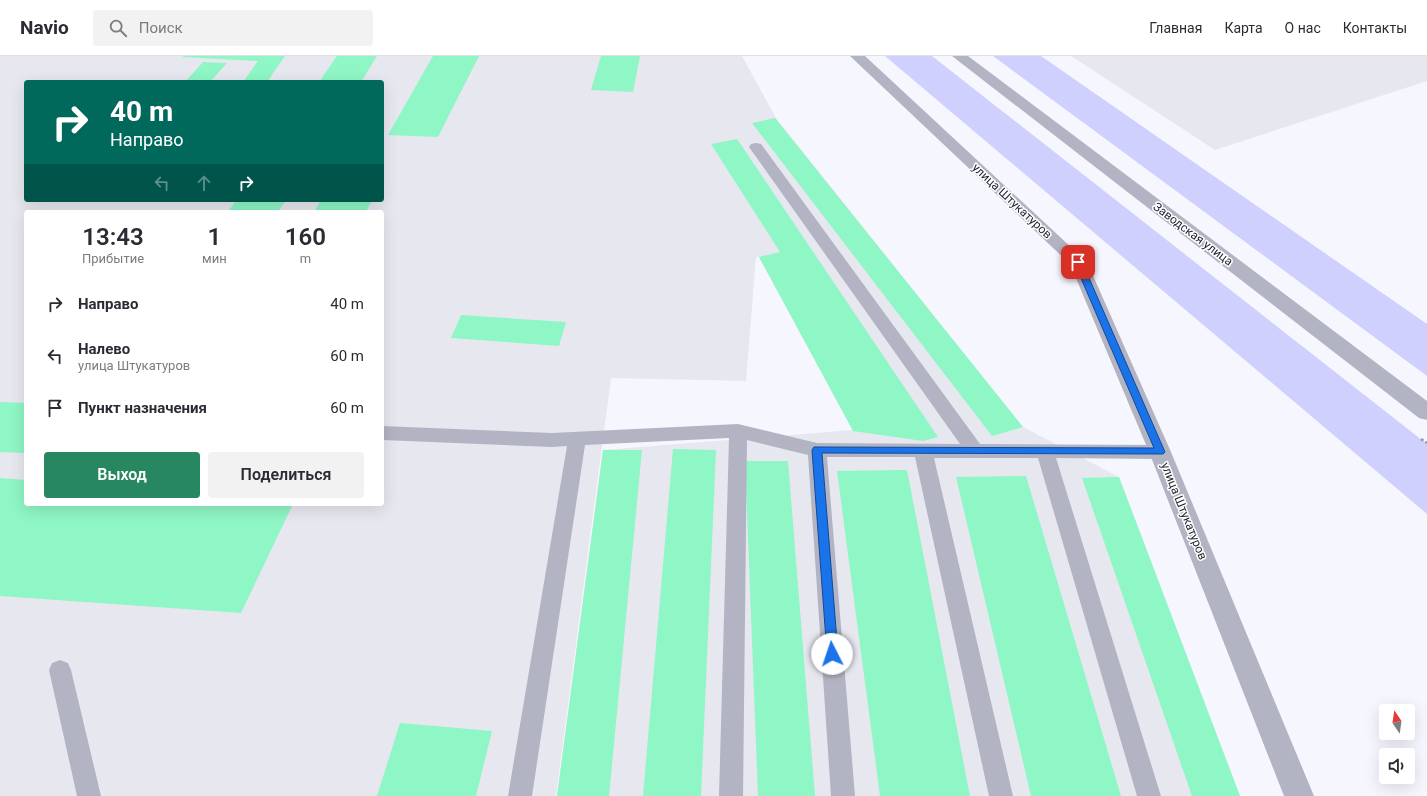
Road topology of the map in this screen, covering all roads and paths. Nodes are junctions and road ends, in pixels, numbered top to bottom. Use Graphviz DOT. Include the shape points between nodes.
graph roads {
  1 [pos="857,56"];
  2 [pos="959,56"];
  3 [pos="756,147"];
  4 [pos="1427,412"];
  5 [pos="738,431"];
  6 [pos="384,432"];
  7 [pos="577,439"];
  8 [pos="817,450"];
  9 [pos="923,450"];
  10 [pos="975,451"];
  11 [pos="1045,451"];
  12 [pos="1160,452"];
  13 [pos="60,670"];
  14 [pos="89,796"];
  15 [pos="520,796"];
  16 [pos="731,796"];
  17 [pos="843,796"];
  18 [pos="1001,796"];
  19 [pos="1148,796"];
  20 [pos="1299,796"];
  1 -- 12 [label="street, улица Штукатуров" via="1078,262"];
  2 -- 4 [label="street, Заводская улица"];
  3 -- 10 [label="lane"];
  5 -- 7 [label="lane"];
  5 -- 8 [label="lane"];
  5 -- 16 [label="lane"];
  6 -- 7 [label="lane"];
  7 -- 15 [label="lane"];
  8 -- 9 [label="lane"];
  8 -- 17 [label="lane"];
  9 -- 10 [label="lane"];
  9 -- 18 [label="lane"];
  10 -- 11 [label="lane"];
  11 -- 12 [label="lane"];
  11 -- 19 [label="lane"];
  12 -- 20 [label="street, улица Штукатуров"];
  13 -- 14 [label="lane"];
}
